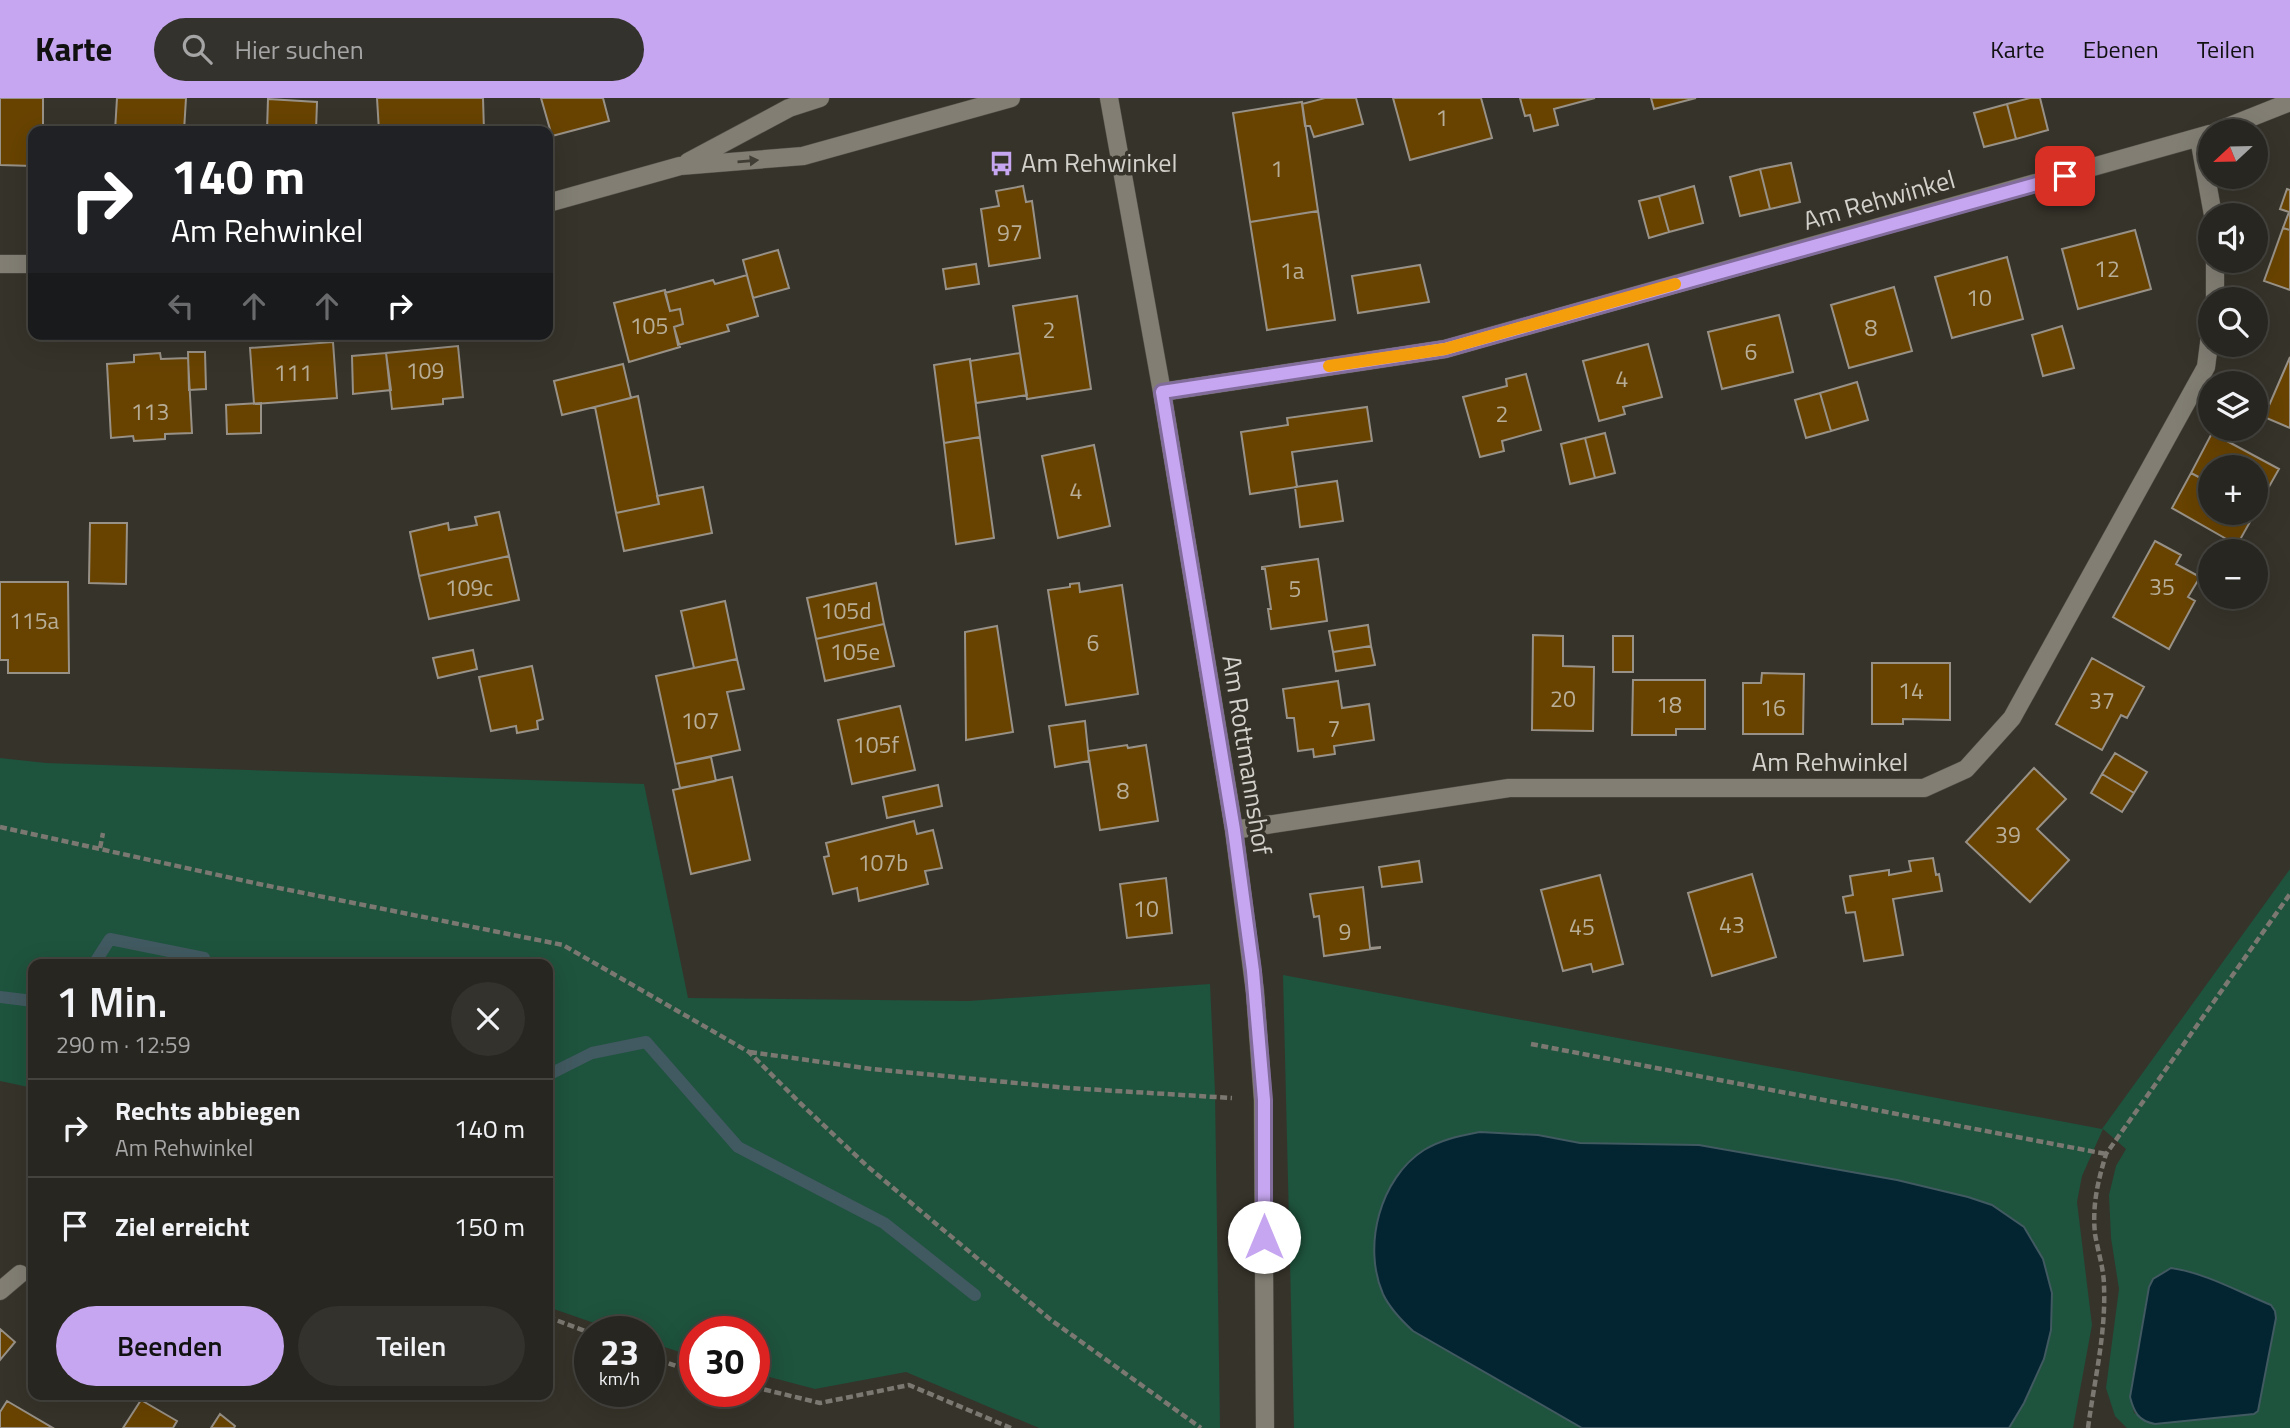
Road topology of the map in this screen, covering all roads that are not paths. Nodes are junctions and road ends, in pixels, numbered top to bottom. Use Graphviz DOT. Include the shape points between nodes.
graph roads {
  1 [pos="820,98"];
  2 [pos="1011,98"];
  3 [pos="1109,98"];
  4 [pos="2290,102"];
  5 [pos="2247,119"];
  6 [pos="2198,138"];
  7 [pos="680,166"];
  8 [pos="553,202"];
  9 [pos="0,264"];
  10 [pos="28,264"];
  11 [pos="2207,357"];
  12 [pos="1162,392"];
  13 [pos="1234,830"];
  14 [pos="20,1274"];
  15 [pos="0,1291"];
  16 [pos="1265,1428"];
  1 -- 7 [label="street" via="789,108"];
  7 -- 2 [label="street, one-way" via="803,156"];
  3 -- 12 [label="street, Am Rottmannshof"];
  4 -- 5 [label="street"];
  6 -- 12 [label="street, Am Rehwinkel" via="1445,349"];
  7 -- 8 [label="street"];
  9 -- 10 [label="street"];
  11 -- 13 [label="street, Am Rehwinkel" via="2206,367 2012,718 1966,769 1924,788 1509,788"];
  12 -- 13 [label="street, Am Rottmannshof"];
  13 -- 16 [label="street, Am Rottmannshof" via="1264,1100"];
  14 -- 15 [label="street"];
}
